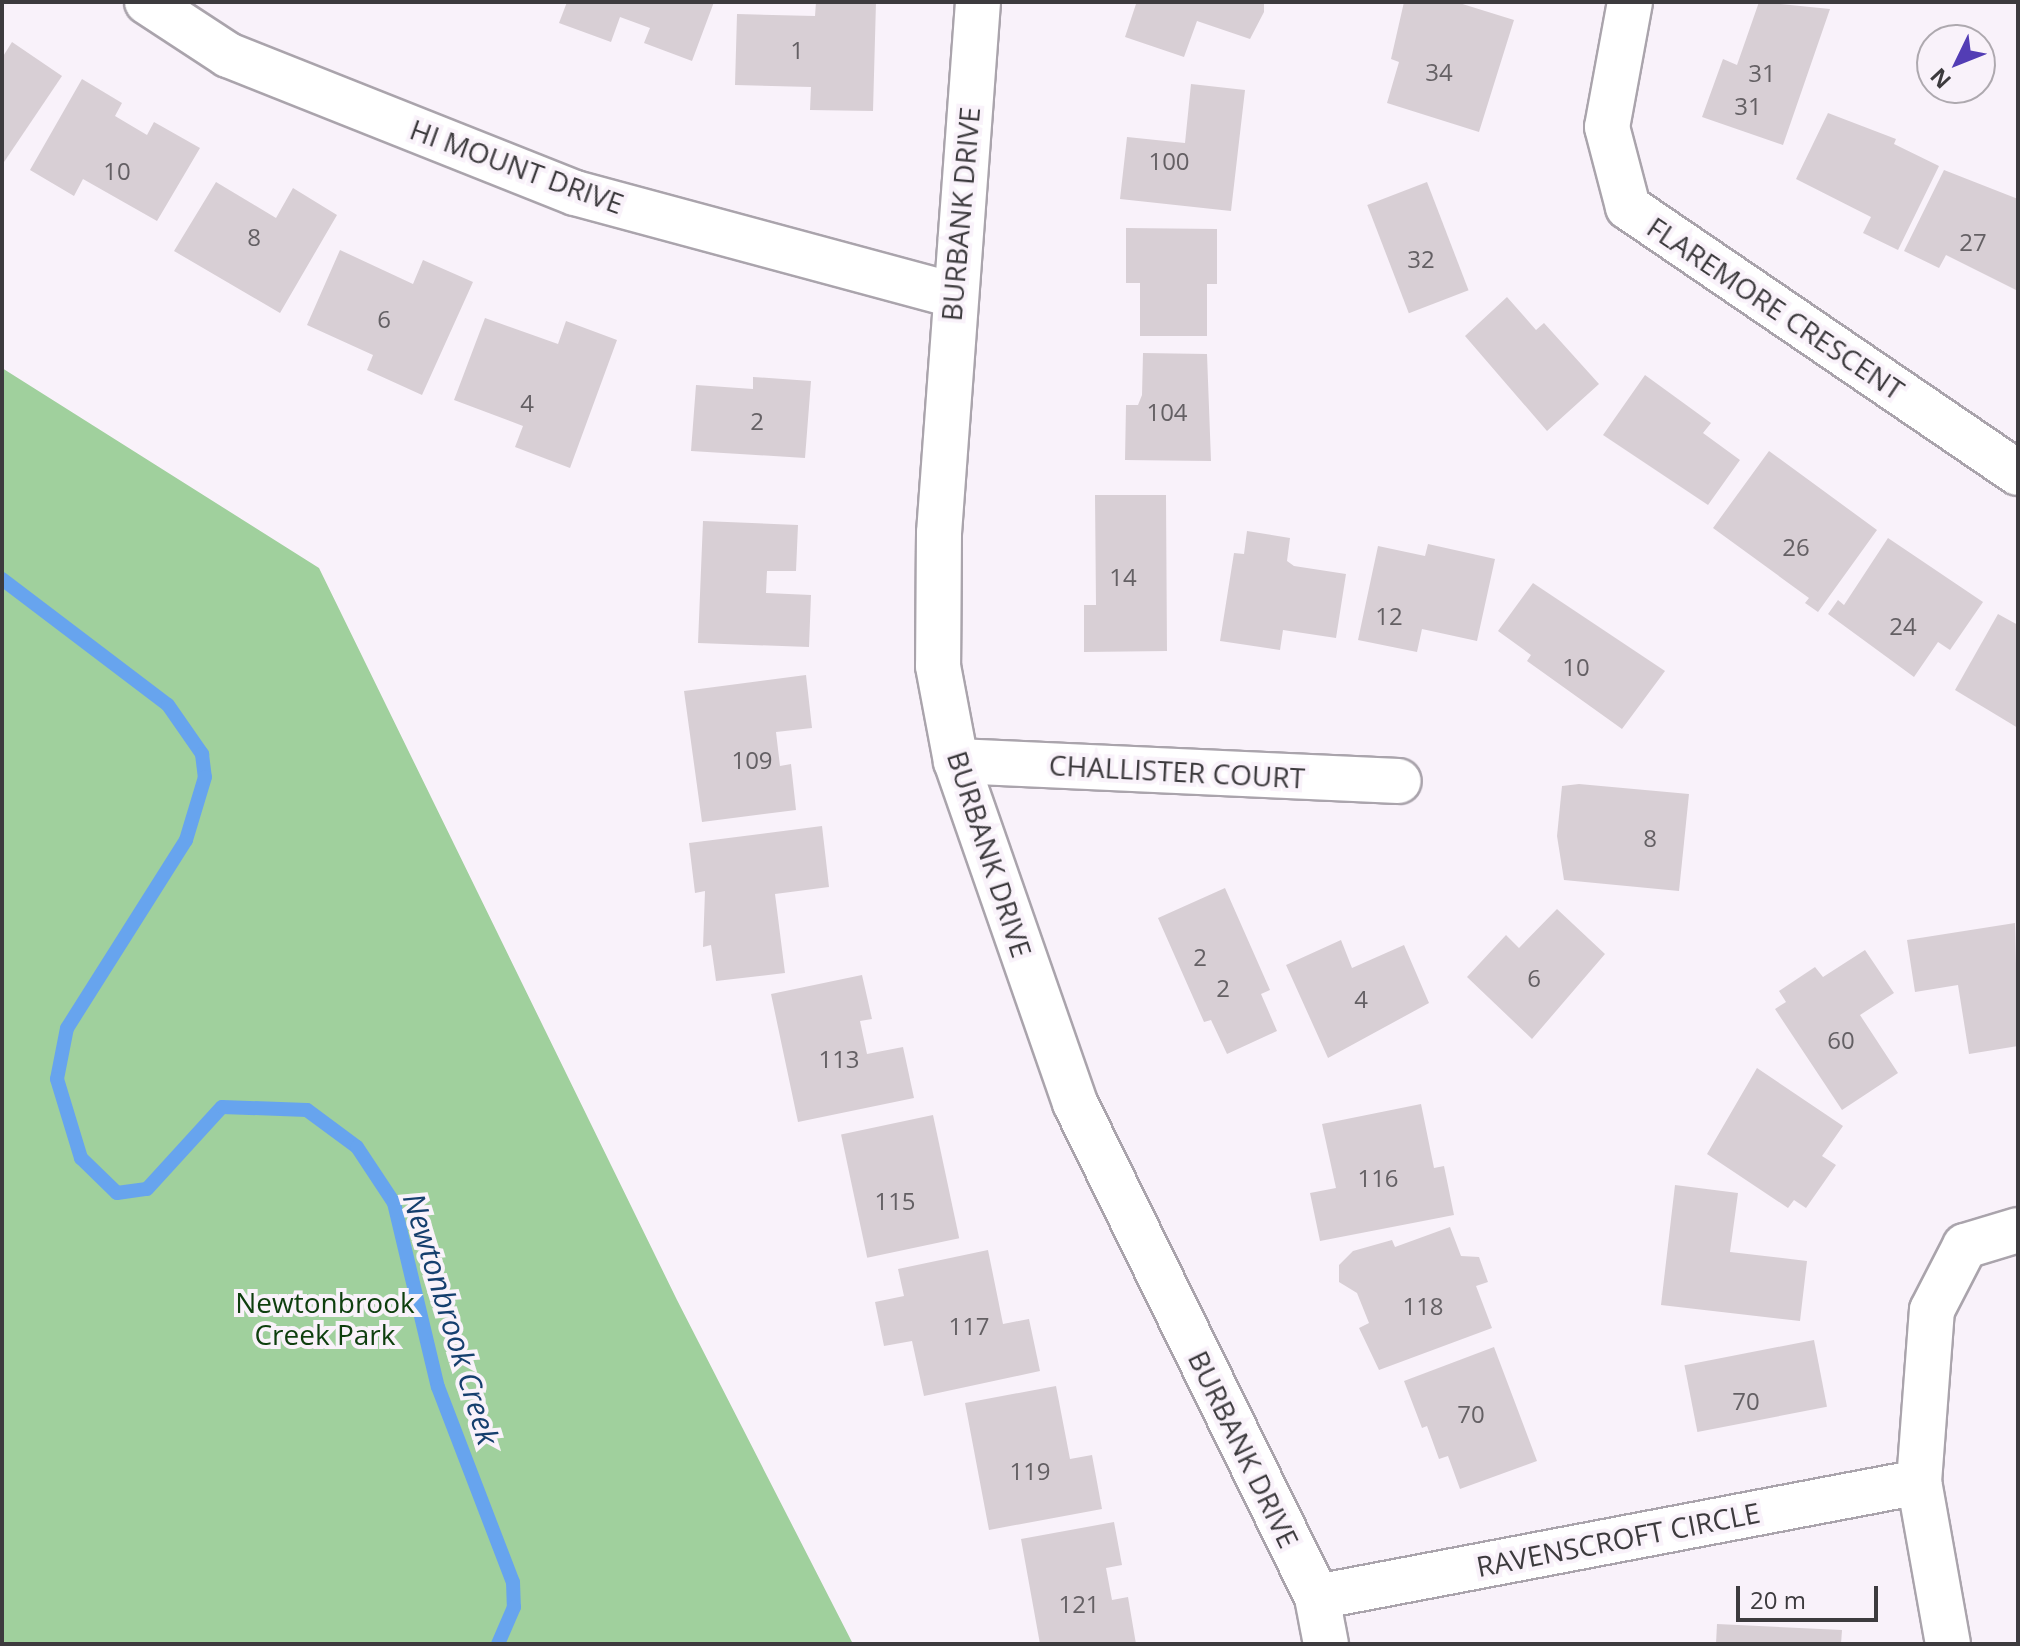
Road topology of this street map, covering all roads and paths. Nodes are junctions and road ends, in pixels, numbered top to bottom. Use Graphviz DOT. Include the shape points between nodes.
graph roads {
  1 [pos="147,2"];
  2 [pos="978,2"];
  3 [pos="1630,2"];
  4 [pos="953,295"];
  5 [pos="2018,473"];
  6 [pos="956,761"];
  7 [pos="1399,781"];
  8 [pos="2018,1230"];
  9 [pos="1919,1482"];
  10 [pos="1317,1597"];
  11 [pos="1326,1644"];
  12 [pos="1948,1644"];
  1 -- 4 [label="street, HI MOUNT DRIVE" via="228,55 575,193"];
  2 -- 4 [label="street, BURBANK DRIVE"];
  3 -- 5 [label="street, FLAREMORE CRESCENT" via="1607,127 1628,207"];
  4 -- 6 [label="street, BURBANK DRIVE" via="938,666"];
  6 -- 7 [label="street, CHALLISTER COURT"];
  6 -- 10 [label="street, BURBANK DRIVE" via="1075,1103"];
  8 -- 9 [label="street" via="1965,1246 1932,1310"];
  9 -- 10 [label="street, RAVENSCROFT CIRCLE"];
  9 -- 12 [label="street"];
  10 -- 11 [label="street, BURBANK DRIVE"];
}
